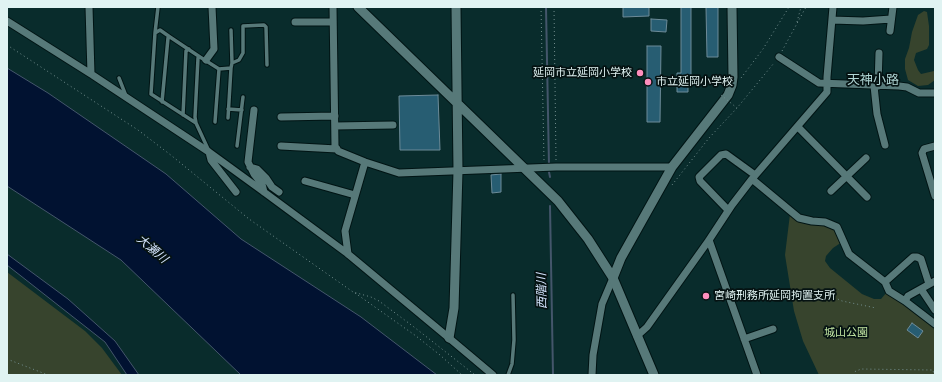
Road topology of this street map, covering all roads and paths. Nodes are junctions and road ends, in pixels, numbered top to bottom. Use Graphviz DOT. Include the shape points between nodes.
graph roads {
  1 [pos="89,7"];
  2 [pos="158,7"];
  3 [pos="212,7"];
  4 [pos="332,7"];
  5 [pos="358,7"];
  6 [pos="456,7"];
  7 [pos="541,7"];
  8 [pos="554,7"];
  9 [pos="732,7"];
  10 [pos="789,7"];
  11 [pos="801,7"];
  12 [pos="806,7"];
  13 [pos="833,7"];
  14 [pos="892,7"];
  15 [pos="891,19"];
  16 [pos="832,20"];
  17 [pos="7,21"];
  18 [pos="295,22"];
  19 [pos="333,22"];
  20 [pos="797,24"];
  21 [pos="231,30"];
  22 [pos="890,31"];
  23 [pos="155,33"];
  24 [pos="170,37"];
  25 [pos="7,45"];
  26 [pos="189,49"];
  27 [pos="879,54"];
  28 [pos="779,57"];
  29 [pos="203,59"];
  30 [pos="232,63"];
  31 [pos="267,65"];
  32 [pos="231,68"];
  33 [pos="219,69"];
  34 [pos="91,74"];
  35 [pos="119,78"];
  36 [pos="741,78"];
  37 [pos="827,84"];
  38 [pos="876,86"];
  39 [pos="935,93"];
  40 [pos="721,95"];
  41 [pos="128,98"];
  42 [pos="243,98"];
  43 [pos="162,102"];
  44 [pos="457,103"];
  45 [pos="737,108"];
  46 [pos="228,109"];
  47 [pos="242,110"];
  48 [pos="254,110"];
  49 [pos="183,115"];
  50 [pos="335,116"];
  51 [pos="281,117"];
  52 [pos="228,118"];
  53 [pos="215,122"];
  54 [pos="196,123"];
  55 [pos="392,125"];
  56 [pos="335,126"];
  57 [pos="798,127"];
  58 [pos="885,145"];
  59 [pos="237,146"];
  60 [pos="281,146"];
  61 [pos="935,146"];
  62 [pos="337,149"];
  63 [pos="209,152"];
  64 [pos="866,158"];
  65 [pos="365,162"];
  66 [pos="250,167"];
  67 [pos="672,167"];
  68 [pos="544,168"];
  69 [pos="556,168"];
  70 [pos="527,169"];
  71 [pos="458,171"];
  72 [pos="846,176"];
  73 [pos="753,177"];
  74 [pos="305,181"];
  75 [pos="668,189"];
  76 [pos="831,191"];
  77 [pos="236,192"];
  78 [pos="264,192"];
  79 [pos="279,192"];
  80 [pos="355,195"];
  81 [pos="935,196"];
  82 [pos="867,197"];
  83 [pos="728,210"];
  84 [pos="709,240"];
  85 [pos="348,254"];
  86 [pos="613,278"];
  87 [pos="885,282"];
  88 [pos="932,282"];
  89 [pos="921,288"];
  90 [pos="353,292"];
  91 [pos="827,294"];
  92 [pos="513,296"];
  93 [pos="904,301"];
  94 [pos="876,308"];
  95 [pos="935,310"];
  96 [pos="935,324"];
  97 [pos="773,329"];
  98 [pos="637,336"];
  99 [pos="449,338"];
  100 [pos="744,339"];
  101 [pos="7,359"];
  102 [pos="48,375"];
  103 [pos="462,375"];
  104 [pos="475,375"];
  105 [pos="493,375"];
  106 [pos="508,375"];
  107 [pos="592,375"];
  108 [pos="654,375"];
  109 [pos="757,375"];
  110 [pos="854,375"];
  111 [pos="934,375"];
  1 -- 34 [label="street"];
  2 -- 23 [label="lane"];
  3 -- 29 [label="street" via="214,49"];
  4 -- 19 [label="street"];
  5 -- 44 [label="street"];
  6 -- 44 [label="street"];
  7 -- 68 [label="path"];
  8 -- 69 [label="path"];
  9 -- 67 [label="street" via="732,85 728,95"];
  10 -- 36 [label="path"];
  11 -- 20 [label="path"];
  12 -- 20 [label="path"];
  13 -- 16 [label="street"];
  14 -- 15 [label="street"];
  15 -- 16 [label="street" via="863,22"];
  15 -- 22 [label="street"];
  16 -- 37 [label="street"];
  17 -- 34 [label="street"];
  18 -- 19 [label="street"];
  19 -- 50 [label="street"];
  20 -- 28 [label="path"];
  21 -- 30 [label="lane"];
  23 -- 24 [label="lane" via="160,30"];
  23 -- 43 [label="lane" via="151,94"];
  24 -- 26 [label="lane"];
  24 -- 43 [label="lane"];
  25 -- 90 [label="path" via="138,130 249,219"];
  26 -- 29 [label="lane"];
  26 -- 49 [label="lane" via="186,51"];
  27 -- 38 [label="street"];
  28 -- 37 [label="street" via="820,83"];
  28 -- 45 [label="path"];
  29 -- 33 [label="lane"];
  29 -- 54 [label="lane" via="198,58"];
  30 -- 31 [label="lane" via="239,60 243,53 243,26 264,25"];
  30 -- 32 [label="lane"];
  32 -- 33 [label="lane"];
  32 -- 46 [label="lane"];
  33 -- 53 [label="lane"];
  34 -- 41 [label="street"];
  35 -- 41 [label="lane"];
  37 -- 38 [label="street"];
  37 -- 57 [label="street" via="828,92"];
  38 -- 39 [label="street" via="899,86 919,93"];
  38 -- 58 [label="street" via="877,114"];
  40 -- 45 [label="path, bridge"];
  41 -- 63 [label="street"];
  42 -- 47 [label="lane"];
  43 -- 49 [label="lane"];
  44 -- 70 [label="street"];
  44 -- 71 [label="street"];
  45 -- 75 [label="path"];
  46 -- 47 [label="lane"];
  46 -- 52 [label="lane"];
  47 -- 59 [label="lane"];
  48 -- 66 [label="street" via="248,162"];
  49 -- 54 [label="lane"];
  50 -- 51 [label="street"];
  50 -- 56 [label="street"];
  54 -- 63 [label="lane"];
  55 -- 56 [label="street"];
  56 -- 62 [label="street"];
  57 -- 72 [label="street"];
  57 -- 73 [label="street"];
  60 -- 62 [label="street"];
  61 -- 81 [label="street" via="924,149 922,153"];
  62 -- 65 [label="street"];
  63 -- 77 [label="street" via="211,160"];
  63 -- 78 [label="street"];
  64 -- 72 [label="street"];
  65 -- 71 [label="street" via="399,173"];
  65 -- 80 [label="street"];
  66 -- 78 [label="street" via="262,184"];
  66 -- 79 [label="street" via="257,169"];
  67 -- 69 [label="street"];
  67 -- 86 [label="street" via="621,258"];
  68 -- 69 [label="street"];
  68 -- 70 [label="street"];
  70 -- 71 [label="street"];
  70 -- 86 [label="street" via="558,201 588,239"];
  71 -- 99 [label="street" via="454,308"];
  72 -- 76 [label="street"];
  72 -- 82 [label="street"];
  73 -- 83 [label="street"];
  73 -- 83 [label="street" via="726,154 699,177"];
  73 -- 87 [label="street" via="799,218 825,222 837,227 849,254"];
  74 -- 80 [label="street"];
  78 -- 85 [label="street"];
  80 -- 85 [label="street" via="346,231"];
  83 -- 84 [label="street"];
  84 -- 98 [label="street" via="647,327"];
  84 -- 100 [label="street"];
  85 -- 99 [label="street"];
  86 -- 98 [label="street"];
  86 -- 107 [label="street" via="602,304"];
  87 -- 88 [label="street" via="913,257 921,259"];
  87 -- 93 [label="street" via="889,291"];
  88 -- 89 [label="street"];
  89 -- 93 [label="street"];
  89 -- 95 [label="street"];
  90 -- 103 [label="path" via="416,336"];
  90 -- 104 [label="path" via="379,301"];
  91 -- 94 [label="path" via="842,301"];
  92 -- 106 [label="lane" via="514,340 512,364"];
  93 -- 96 [label="street"];
  97 -- 100 [label="street"];
  98 -- 108 [label="street"];
  99 -- 105 [label="street"];
  100 -- 109 [label="street"];
  101 -- 102 [label="path"];
  110 -- 111 [label="path" via="854,372 861,369 933,370"];
}
